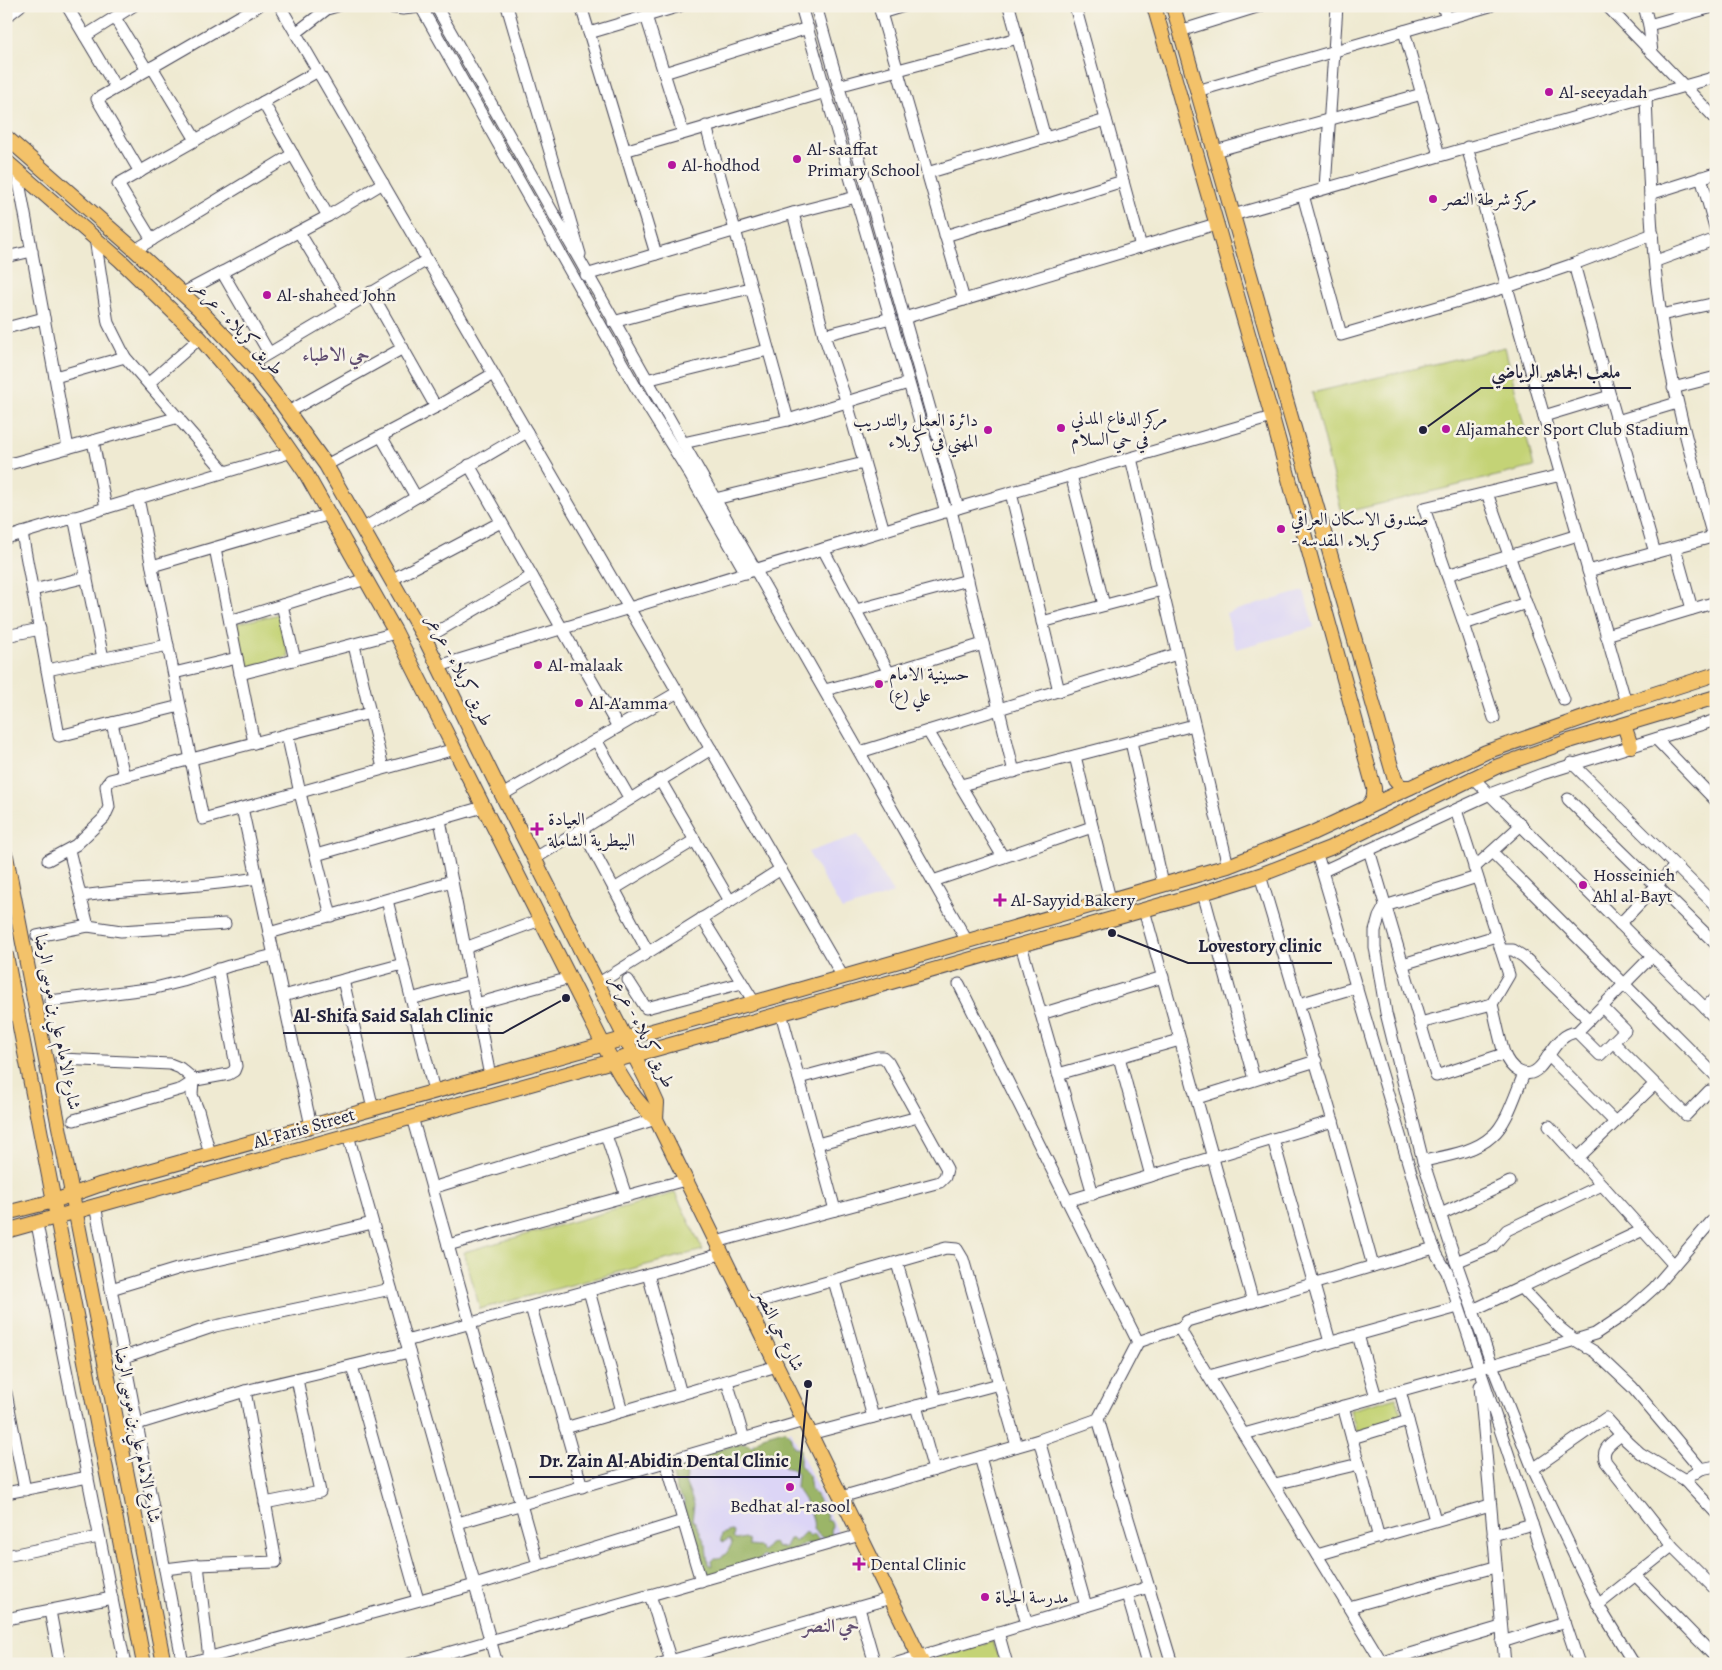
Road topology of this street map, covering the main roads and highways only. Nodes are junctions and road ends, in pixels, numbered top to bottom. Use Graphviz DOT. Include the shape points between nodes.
graph roads {
  1 [pos="1154,6"];
  2 [pos="1173,6"];
  3 [pos="6,137"];
  4 [pos="6,161"];
  5 [pos="1266,329"];
  6 [pos="1248,333"];
  7 [pos="1272,353"];
  8 [pos="1255,359"];
  9 [pos="254,369"];
  10 [pos="242,386"];
  11 [pos="284,407"];
  12 [pos="264,413"];
  13 [pos="1716,674"];
  14 [pos="1716,697"];
  15 [pos="1624,724"];
  16 [pos="1385,744"];
  17 [pos="1631,746"];
  18 [pos="1363,749"];
  19 [pos="1410,788"];
  20 [pos="1365,809"];
  21 [pos="6,856"];
  22 [pos="6,955"];
  23 [pos="613,1013"];
  24 [pos="692,1020"];
  25 [pos="594,1026"];
  26 [pos="653,1030"];
  27 [pos="626,1038"];
  28 [pos="695,1038"];
  29 [pos="603,1044"];
  30 [pos="576,1052"];
  31 [pos="634,1055"];
  32 [pos="613,1061"];
  33 [pos="574,1072"];
  34 [pos="656,1119"];
  35 [pos="63,1150"];
  36 [pos="45,1153"];
  37 [pos="72,1195"];
  38 [pos="54,1201"];
  39 [pos="6,1213"];
  40 [pos="75,1213"];
  41 [pos="56,1218"];
  42 [pos="6,1231"];
  43 [pos="921,1660"];
  44 [pos="144,1664"];
  45 [pos="164,1664"];
  1 -- 6 [label="main road"];
  2 -- 5 [label="main road"];
  3 -- 9 [label="main road, طريق كربلاء - عرعر" via="183,293"];
  4 -- 10 [label="main road, طريق كربلاء - عرعر" via="146,284"];
  5 -- 6 [label="main road" via="1257,335"];
  5 -- 7 [label="main road"];
  6 -- 8 [label="main road"];
  7 -- 8 [label="main road" via="1260,353"];
  7 -- 16 [label="main road"];
  8 -- 18 [label="main road"];
  9 -- 10 [label="main road" via="253,384"];
  9 -- 11 [label="main road, طريق كربلاء - عرعر"];
  10 -- 12 [label="main road, طريق كربلاء - عرعر"];
  11 -- 12 [label="main road" via="269,403"];
  11 -- 23 [label="main road, طريق كربلاء - عرعر" via="326,465 425,640"];
  12 -- 25 [label="main road, طريق كربلاء - عرعر" via="330,514 396,633"];
  13 -- 19 [label="main road, Al-Faris Street" via="1486,752"];
  14 -- 15 [label="main road, Al-Faris Street"];
  15 -- 17 [label="main road"];
  15 -- 28 [label="main road, Al-Faris Street" via="1498,766 1318,854 1260,875"];
  16 -- 18 [label="main road" via="1375,752"];
  16 -- 19 [label="main road" via="1395,780 1401,787"];
  18 -- 20 [label="main road" via="1374,795"];
  19 -- 20 [label="main road, Al-Faris Street"];
  20 -- 24 [label="main road, Al-Faris Street" via="1228,866"];
  21 -- 35 [label="main road, شارع الامام علي بن موسى الرضا"];
  22 -- 36 [label="main road"];
  23 -- 26 [label="main road" via="632,1028"];
  23 -- 27 [label="main road, طريق كربلاء - عرعر"];
  24 -- 26 [label="main road, Al-Faris Street"];
  24 -- 28 [label="main road" via="684,1029 688,1036"];
  25 -- 29 [label="main road, طريق كربلاء - عرعر"];
  25 -- 30 [label="main road" via="592,1040"];
  26 -- 27 [label="main road, Al-Faris Street"];
  27 -- 29 [label="main road, Al-Faris Street"];
  27 -- 31 [label="main road, طريق كربلاء - عرعر"];
  28 -- 31 [label="main road, Al-Faris Street"];
  29 -- 30 [label="main road, Al-Faris Street"];
  29 -- 32 [label="main road, طريق كربلاء - عرعر"];
  30 -- 33 [label="main road" via="581,1061"];
  30 -- 37 [label="main road, Al-Faris Street"];
  31 -- 32 [label="main road, Al-Faris Street"];
  31 -- 34 [label="main road, طريق كربلاء - عرعر" via="657,1103"];
  32 -- 33 [label="main road, Al-Faris Street"];
  32 -- 34 [label="main road, طريق كربلاء - عرعر" via="644,1110"];
  33 -- 40 [label="main road, Al-Faris Street"];
  34 -- 43 [label="main road, شارع حي النصر"];
  35 -- 36 [label="main road"];
  35 -- 37 [label="main road, شارع الامام علي بن موسى الرضا"];
  36 -- 38 [label="main road"];
  37 -- 38 [label="main road, Al-Faris Street"];
  37 -- 40 [label="main road, شارع الامام علي بن موسى الرضا"];
  38 -- 39 [label="main road, Al-Faris Street"];
  38 -- 41 [label="main road"];
  40 -- 41 [label="main road, Al-Faris Street"];
  40 -- 45 [label="main road, شارع الامام علي بن موسى الرضا"];
  41 -- 42 [label="main road, Al-Faris Street"];
  41 -- 44 [label="main road"];
}
